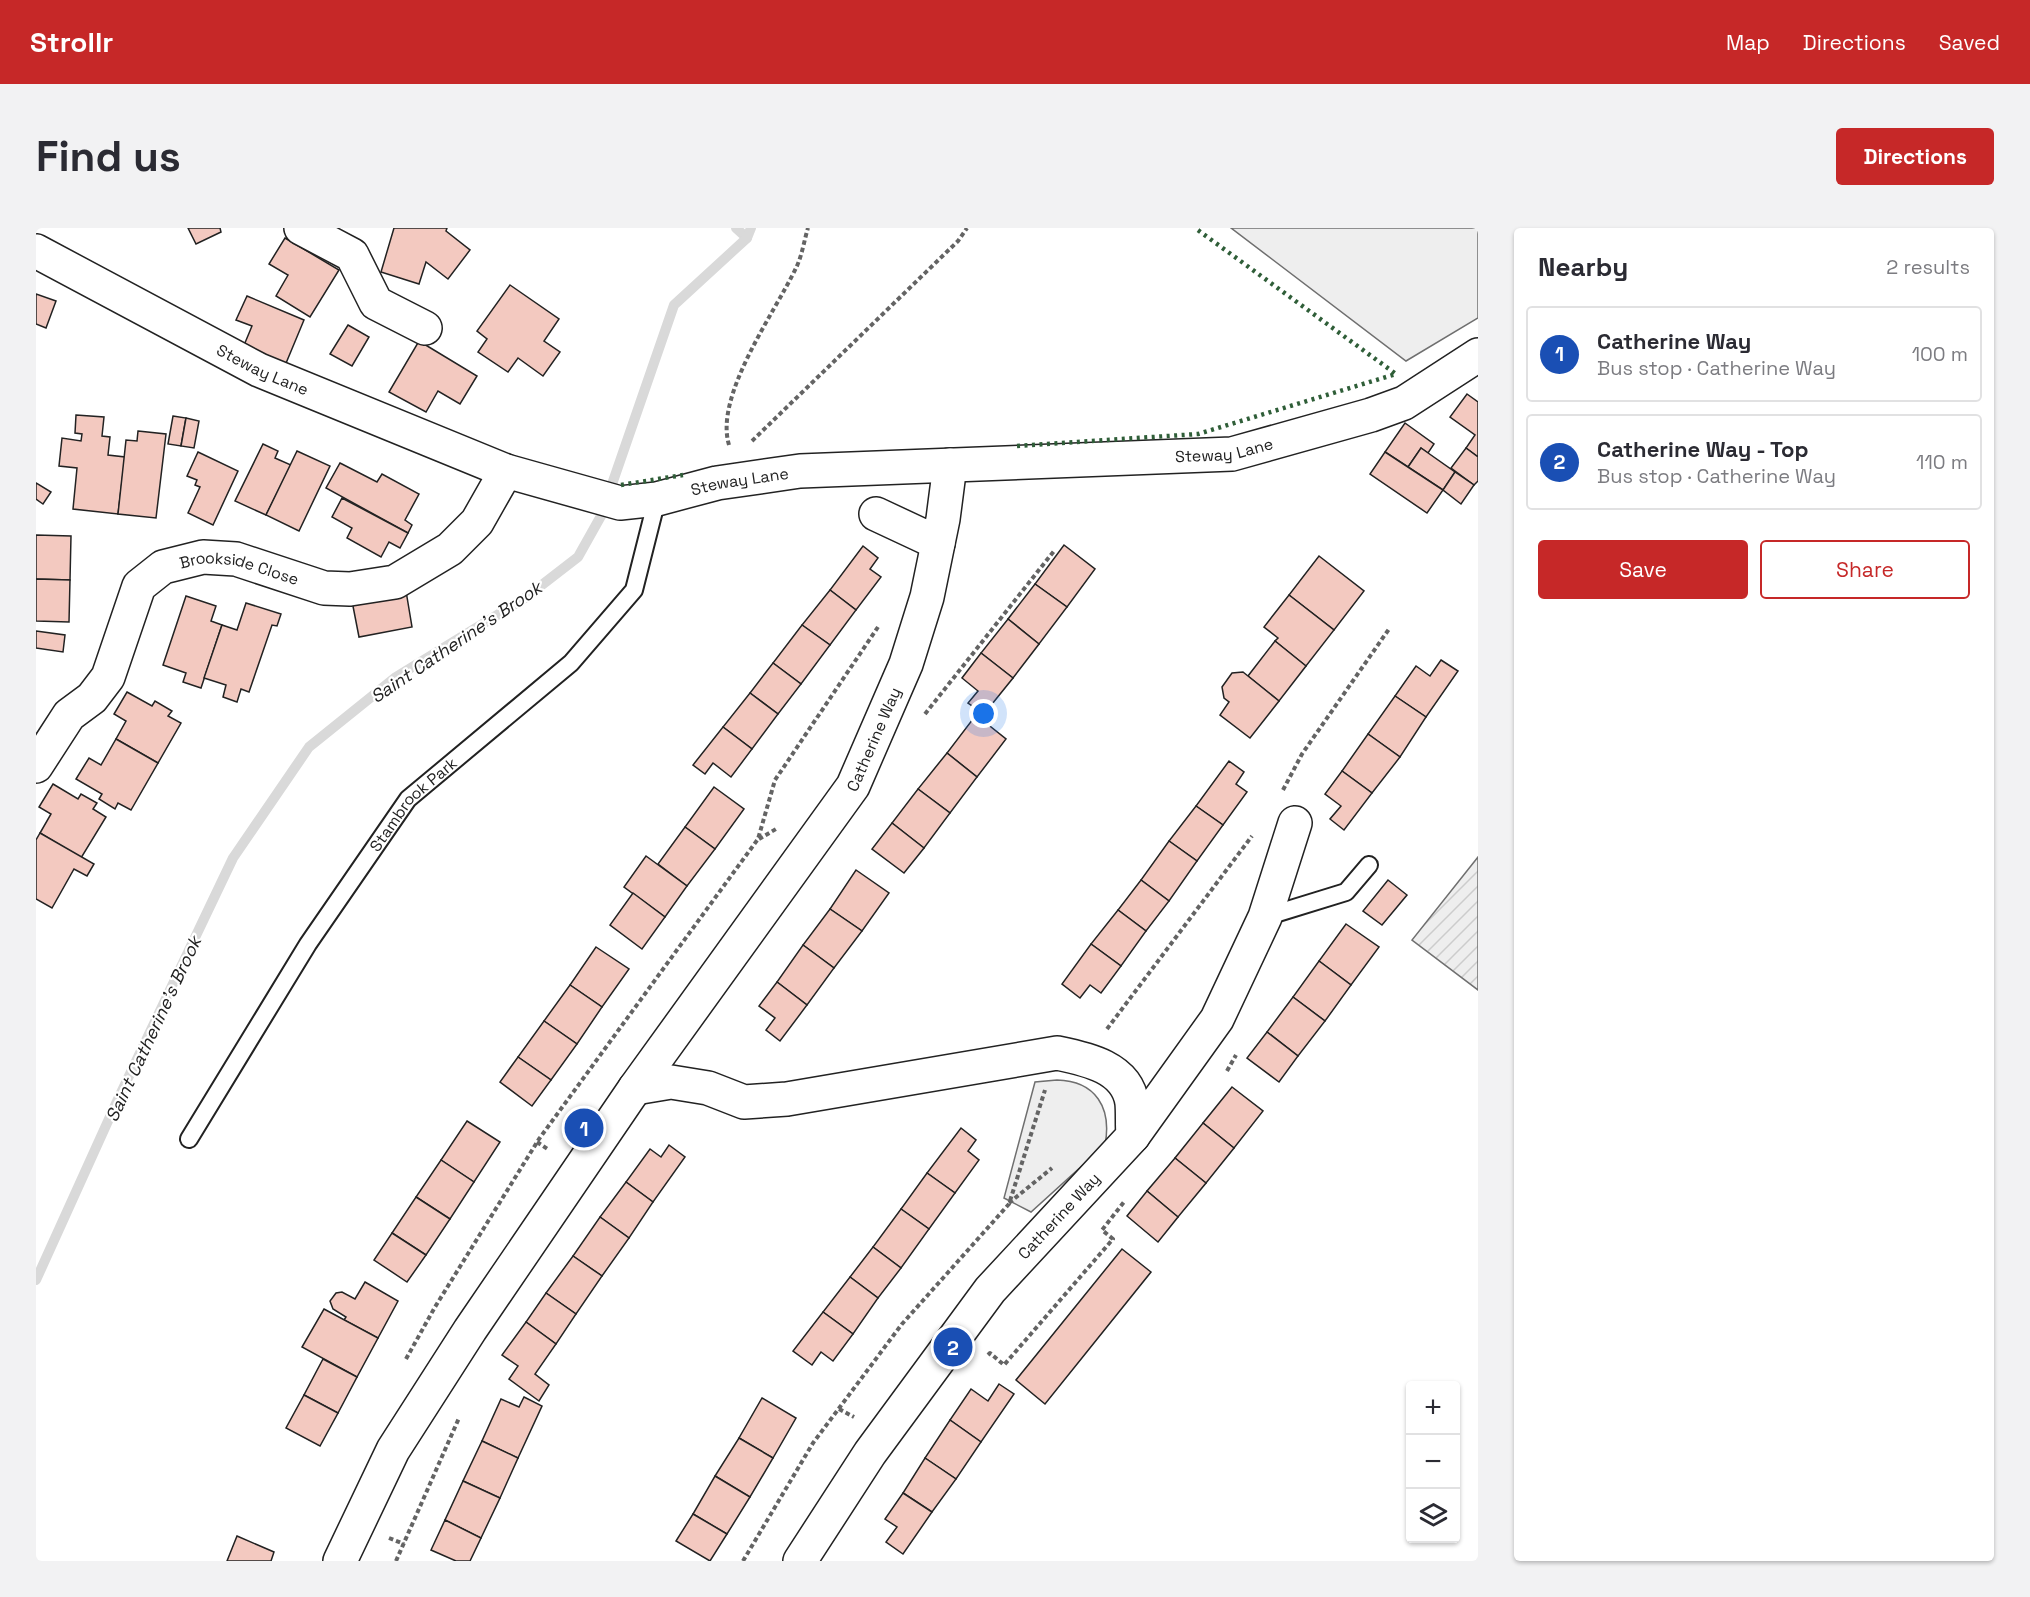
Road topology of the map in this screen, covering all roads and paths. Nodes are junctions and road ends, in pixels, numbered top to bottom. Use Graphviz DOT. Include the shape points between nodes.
graph roads {
  1 [pos="301,228"];
  2 [pos="807,228"];
  3 [pos="967,228"];
  4 [pos="36,251"];
  5 [pos="425,328"];
  6 [pos="1478,355"];
  7 [pos="751,442"];
  8 [pos="950,465"];
  9 [pos="506,471"];
  10 [pos="717,483"];
  11 [pos="657,499"];
  12 [pos="876,514"];
  13 [pos="938,543"];
  14 [pos="1054,551"];
  15 [pos="883,621"];
  16 [pos="1389,629"];
  17 [pos="918,721"];
  18 [pos="36,766"];
  19 [pos="1281,792"];
  20 [pos="1295,823"];
  21 [pos="1256,830"];
  22 [pos="1369,864"];
  23 [pos="1265,917"];
  24 [pos="1237,1048"];
  25 [pos="1071,1056"];
  26 [pos="1222,1078"];
  27 [pos="635,1088"];
  28 [pos="1133,1136"];
  29 [pos="189,1139"];
  30 [pos="1131,1194"];
  31 [pos="982,1362"];
  32 [pos="401,1368"];
  33 [pos="459,1417"];
  34 [pos="340,1561"];
  35 [pos="396,1561"];
  36 [pos="743,1561"];
  37 [pos="800,1561"];
  1 -- 5 [label="street" via="351,255 376,303"];
  2 -- 10 [label="path" via="798,265 732,390 724,430 732,454 719,470"];
  3 -- 7 [label="path"];
  4 -- 9 [label="street, Steway Lane" via="260,370"];
  6 -- 8 [label="street, Steway Lane" via="1404,403 1371,416 1232,454"];
  8 -- 10 [label="street, Steway Lane" via="800,471"];
  8 -- 13 [label="street, Catherine Way"];
  9 -- 11 [label="street, Steway Lane" via="620,502"];
  9 -- 18 [label="street, Brookside Close" via="477,522 450,549 395,582 350,589 324,588 236,559 203,556 163,567 139,586 108,677 92,698 69,716"];
  10 -- 11 [label="street, Steway Lane"];
  11 -- 29 [label="lane, Stambrook Park" via="634,590 571,663 408,799 308,944"];
  12 -- 13 [label="street"];
  13 -- 27 [label="street, Catherine Way" via="927,597 906,664 853,786"];
  14 -- 17 [label="path"];
  15 -- 32 [label="path" via="775,780 758,839 539,1139"];
  16 -- 19 [label="path" via="1302,754"];
  20 -- 23 [label="street, Catherine Way"];
  21 -- 25 [label="path"];
  22 -- 23 [label="lane" via="1346,891"];
  23 -- 28 [label="street, Catherine Way" via="1217,1019"];
  24 -- 26 [label="path" via="1235,1060"];
  25 -- 27 [label="street" via="787,1100 744,1102 708,1088 672,1082"];
  25 -- 28 [label="street" via="1105,1066 1125,1083 1132,1101"];
  25 -- 36 [label="path" via="1009,1204 902,1324 813,1443"];
  27 -- 34 [label="street, Catherine Way" via="393,1450"];
  28 -- 37 [label="street, Catherine Way" via="990,1290 870,1453"];
  30 -- 31 [label="path" via="1102,1230 1113,1239 1004,1365 990,1353"];
  33 -- 35 [label="path"];
}
